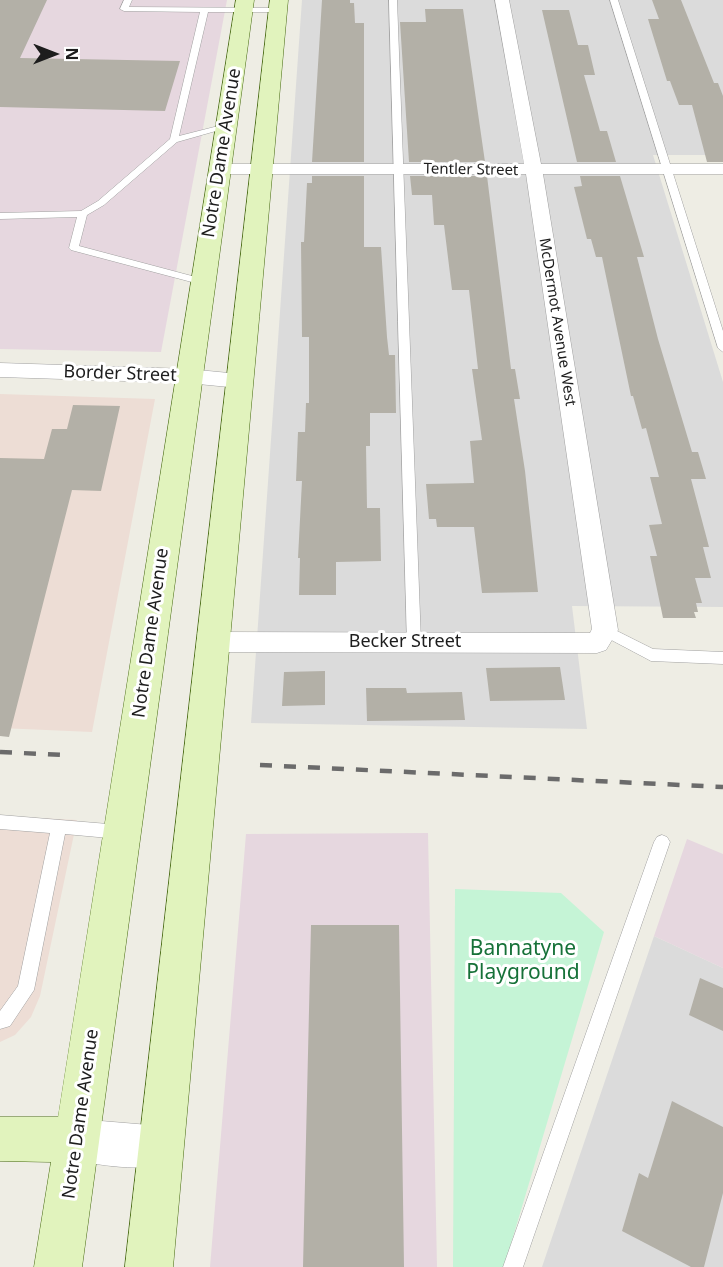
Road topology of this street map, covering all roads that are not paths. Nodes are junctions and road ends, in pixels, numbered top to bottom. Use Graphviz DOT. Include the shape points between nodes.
graph roads {
  1 [pos="128,0"];
  2 [pos="393,0"];
  3 [pos="502,0"];
  4 [pos="614,0"];
  5 [pos="244,5"];
  6 [pos="278,5"];
  7 [pos="204,11"];
  8 [pos="226,127"];
  9 [pos="174,140"];
  10 [pos="220,169"];
  11 [pos="262,169"];
  12 [pos="668,169"];
  13 [pos="723,169"];
  14 [pos="399,170"];
  15 [pos="534,171"];
  16 [pos="83,214"];
  17 [pos="0,216"];
  18 [pos="202,282"];
  19 [pos="723,348"];
  20 [pos="0,370"];
  21 [pos="188,376"];
  22 [pos="239,381"];
  23 [pos="601,636"];
  24 [pos="213,642"];
  25 [pos="414,642"];
  26 [pos="723,658"];
  27 [pos="0,822"];
  28 [pos="60,827"];
  29 [pos="122,832"];
  30 [pos="662,842"];
  31 [pos="0,1020"];
  32 [pos="0,1138"];
  33 [pos="77,1140"];
  34 [pos="161,1147"];
  35 [pos="58,1267"];
  36 [pos="149,1267"];
  37 [pos="513,1267"];
  1 -- 7 [label="lane" via="124,9"];
  2 -- 14 [label="lane"];
  3 -- 15 [label="street, McDermot Avenue West"];
  4 -- 12 [label="lane"];
  5 -- 6 [label="lane"];
  5 -- 7 [label="lane"];
  5 -- 8 [label="main road, Notre Dame Avenue"];
  6 -- 11 [label="main road, Notre Dame Avenue"];
  7 -- 9 [label="lane"];
  8 -- 9 [label="lane"];
  8 -- 10 [label="main road, Notre Dame Avenue"];
  9 -- 16 [label="lane"];
  10 -- 11 [label="street, Tentler Street"];
  10 -- 18 [label="main road, Notre Dame Avenue"];
  11 -- 14 [label="street, Tentler Street"];
  11 -- 22 [label="main road, Notre Dame Avenue"];
  12 -- 13 [label="street, Tentler Street"];
  12 -- 15 [label="street, Tentler Street"];
  12 -- 19 [label="lane"];
  14 -- 15 [label="street, Tentler Street"];
  14 -- 25 [label="lane"];
  15 -- 23 [label="street, McDermot Avenue West"];
  16 -- 17 [label="lane"];
  16 -- 18 [label="lane" via="74,248"];
  18 -- 21 [label="main road, Notre Dame Avenue"];
  20 -- 21 [label="street, Border Street"];
  21 -- 22 [label="street, Border Street"];
  21 -- 29 [label="main road, Notre Dame Avenue"];
  22 -- 24 [label="main road, Notre Dame Avenue"];
  23 -- 25 [label="street, Becker Street"];
  23 -- 26 [label="lane" via="651,655"];
  24 -- 25 [label="street, Becker Street"];
  24 -- 34 [label="main road, Notre Dame Avenue"];
  27 -- 28 [label="lane"];
  28 -- 29 [label="lane"];
  28 -- 31 [label="lane" via="26,990 4,1020"];
  29 -- 33 [label="main road, Notre Dame Avenue"];
  30 -- 37 [label="lane"];
  32 -- 33 [label="main road"];
  33 -- 34 [label="street"];
  33 -- 35 [label="main road, Notre Dame Avenue"];
  34 -- 36 [label="main road, Notre Dame Avenue"];
}
